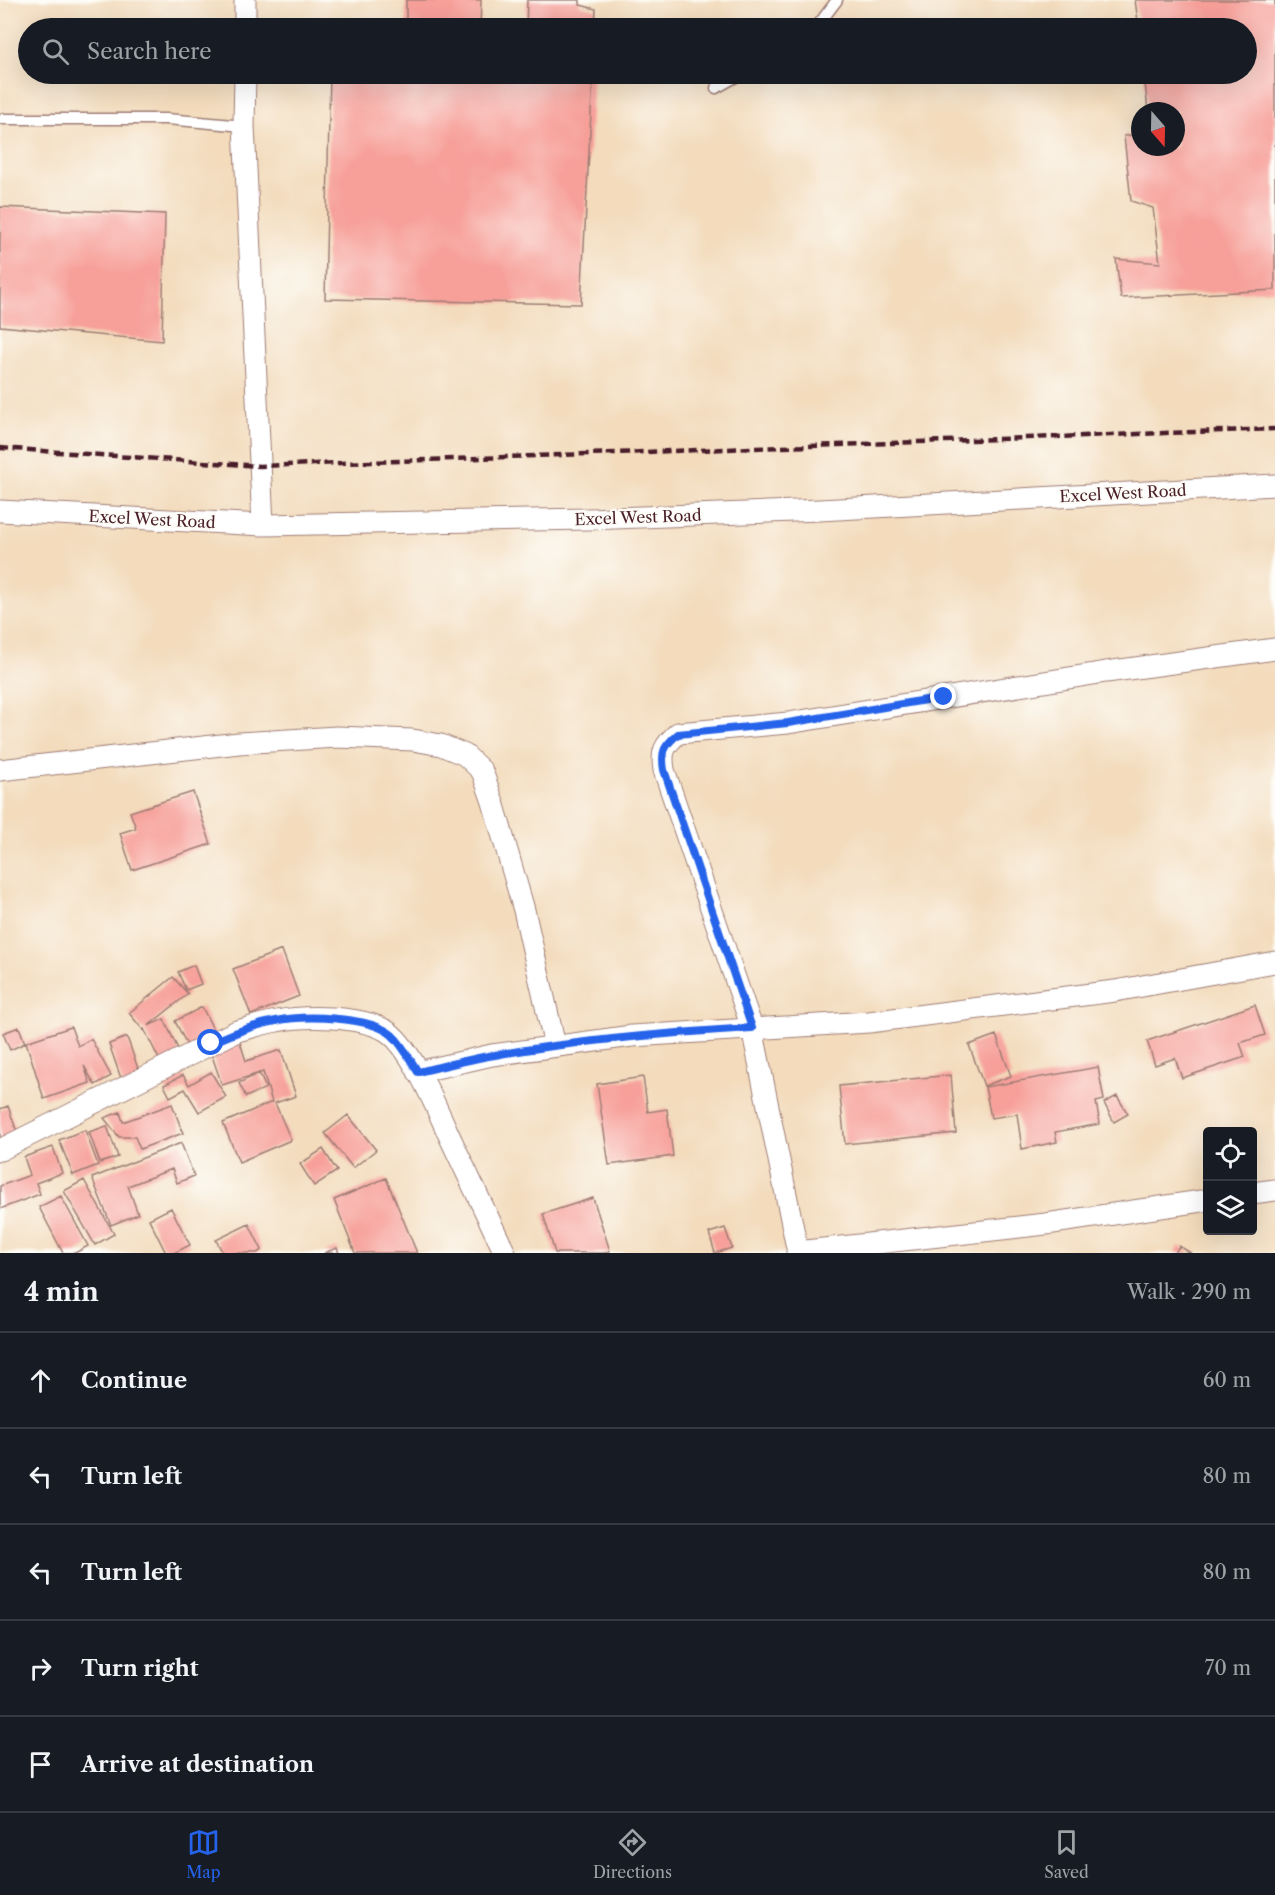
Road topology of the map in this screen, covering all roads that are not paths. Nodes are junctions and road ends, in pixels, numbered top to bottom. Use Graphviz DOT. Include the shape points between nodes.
graph roads {
  1 [pos="245,0"];
  2 [pos="837,0"];
  3 [pos="245,18"];
  4 [pos="824,18"];
  5 [pos="244,84"];
  6 [pos="723,84"];
  7 [pos="716,88"];
  8 [pos="3,119"];
  9 [pos="244,126"];
  10 [pos="1275,485"];
  11 [pos="0,511"];
  12 [pos="263,525"];
  13 [pos="1275,649"];
  14 [pos="0,770"];
  15 [pos="1275,962"];
  16 [pos="752,1028"];
  17 [pos="555,1046"];
  18 [pos="418,1072"];
  19 [pos="0,1150"];
  20 [pos="1275,1190"];
  21 [pos="1257,1192"];
  22 [pos="1203,1201"];
  23 [pos="506,1253"];
  24 [pos="797,1253"];
  1 -- 3 [label="street"];
  2 -- 4 [label="lane"];
  5 -- 9 [label="street"];
  6 -- 7 [label="lane"];
  8 -- 9 [label="lane" via="167,119"];
  9 -- 12 [label="street"];
  10 -- 12 [label="street, Excel West Road" via="612,519"];
  11 -- 12 [label="street, Excel West Road"];
  13 -- 16 [label="street" via="788,723 678,734 666,743 664,770"];
  14 -- 17 [label="street" via="239,743 337,737 413,740 465,754 482,771 493,802 524,910"];
  15 -- 16 [label="street" via="1114,991 950,1012 869,1022"];
  16 -- 17 [label="street" via="632,1035"];
  16 -- 24 [label="street"];
  17 -- 18 [label="street"];
  18 -- 19 [label="street" via="393,1035 371,1024 297,1018 276,1021 237,1031 211,1043"];
  18 -- 23 [label="street"];
  20 -- 21 [label="street"];
  22 -- 24 [label="street" via="1046,1224"];
}
